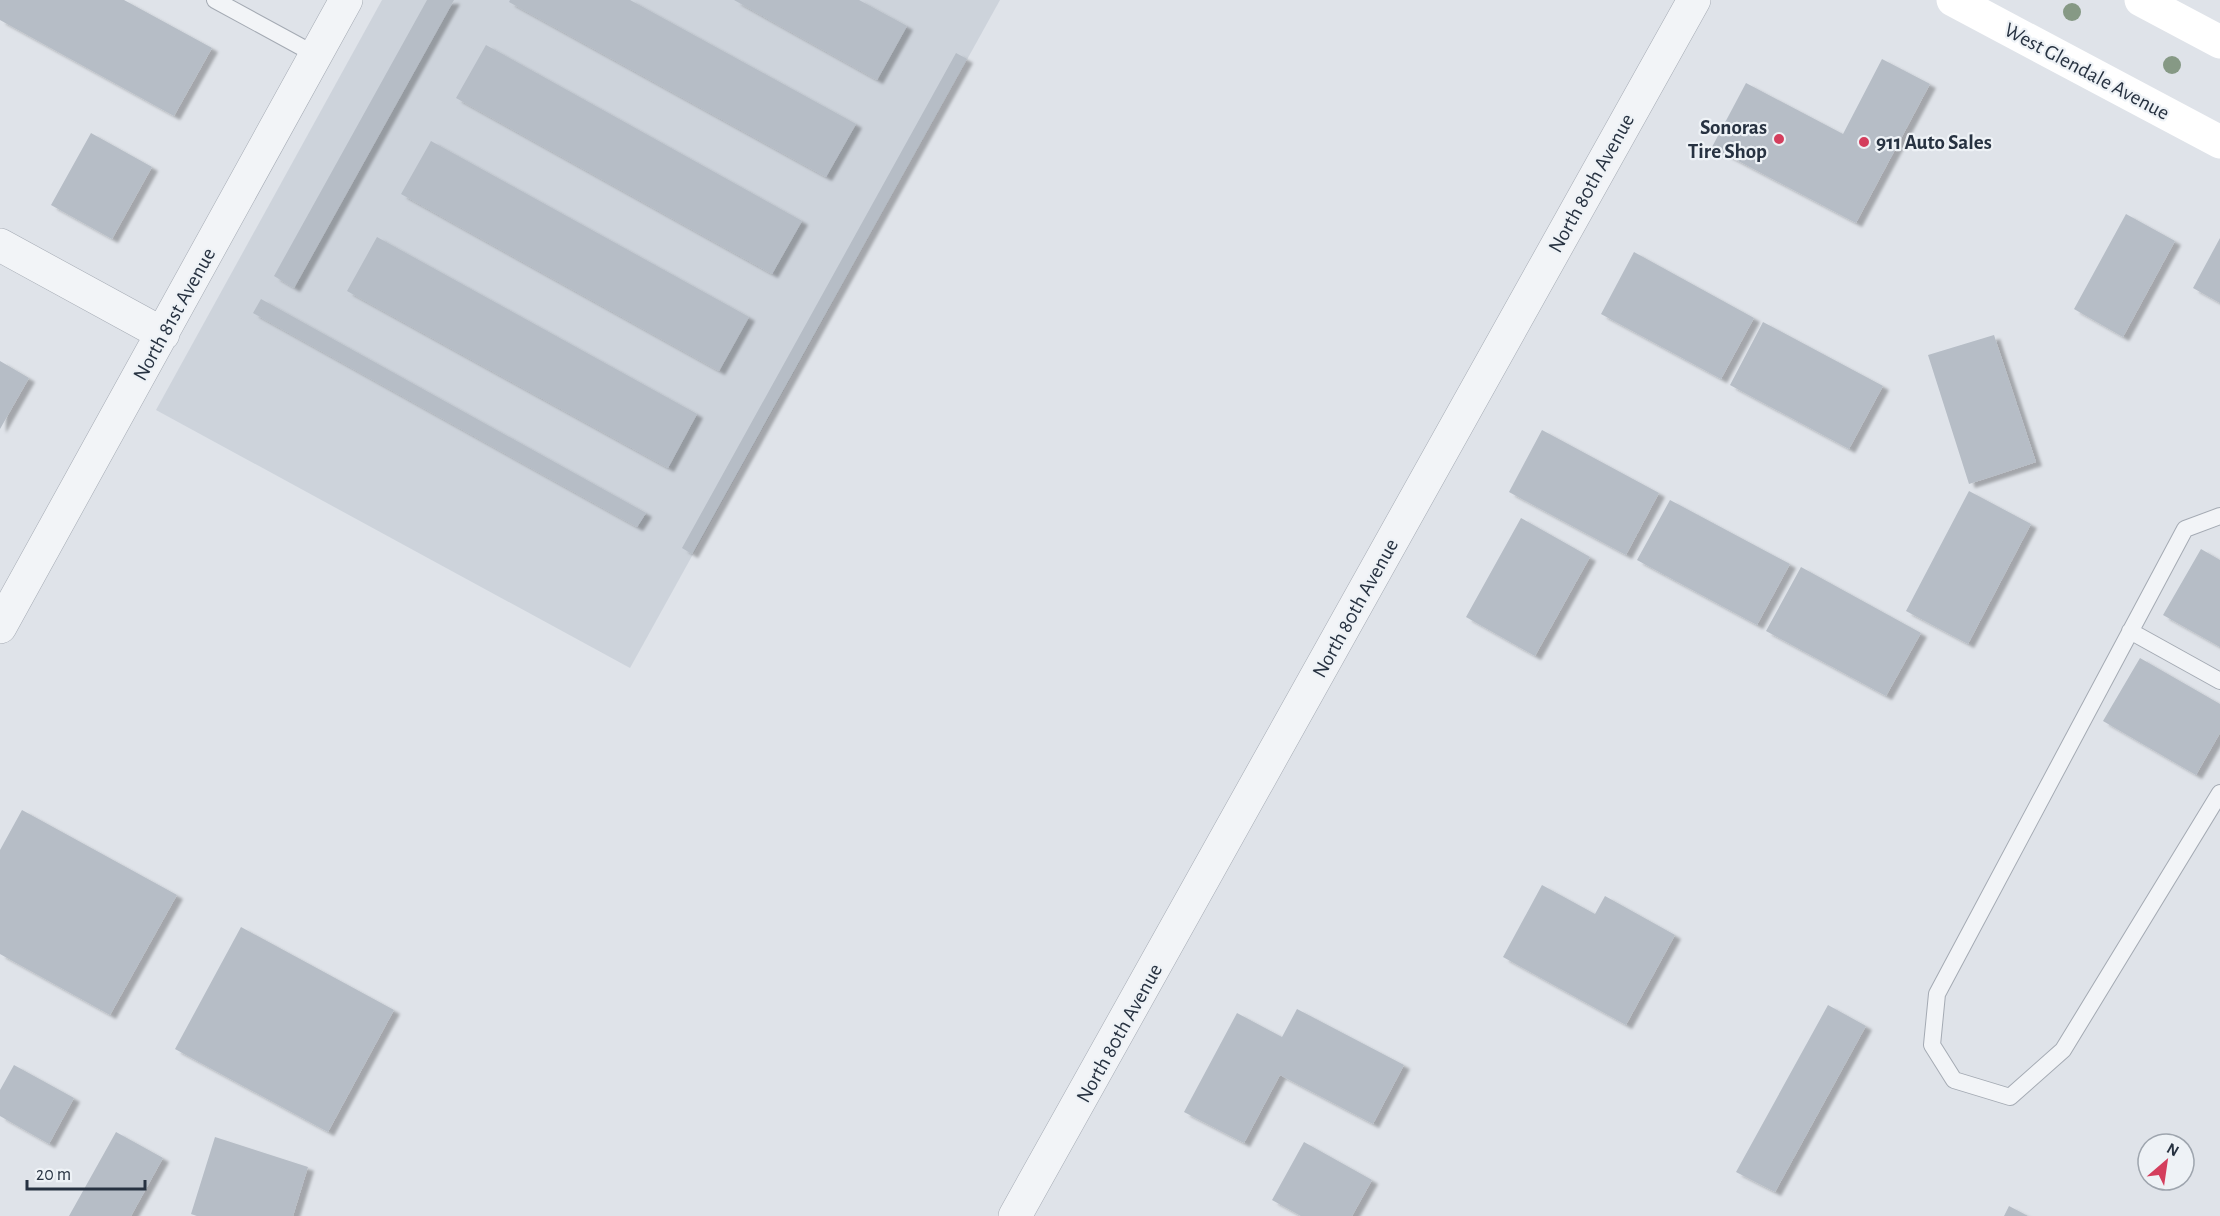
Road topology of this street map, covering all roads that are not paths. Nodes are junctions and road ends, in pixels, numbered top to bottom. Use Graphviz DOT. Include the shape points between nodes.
graph roads {
  1 [pos="215,0"];
  2 [pos="346,0"];
  3 [pos="1695,0"];
  4 [pos="1953,0"];
  5 [pos="2141,0"];
  6 [pos="2220,42"];
  7 [pos="316,55"];
  8 [pos="2220,142"];
  9 [pos="0,245"];
  10 [pos="163,334"];
  11 [pos="2220,516"];
  12 [pos="0,627"];
  13 [pos="2130,631"];
  14 [pos="2220,681"];
  15 [pos="2220,793"];
  16 [pos="1015,1216"];
  1 -- 7 [label="lane"];
  2 -- 7 [label="street, North 81st Avenue"];
  3 -- 16 [label="street, North 80th Avenue"];
  4 -- 8 [label="main road, West Glendale Avenue"];
  5 -- 6 [label="main road"];
  7 -- 10 [label="street, North 81st Avenue"];
  9 -- 10 [label="street"];
  10 -- 12 [label="street, North 81st Avenue"];
  11 -- 13 [label="lane" via="2185,529"];
  13 -- 14 [label="lane"];
  13 -- 15 [label="lane" via="1937,994 1932,1045 1954,1080 2010,1097 2062,1050"];
}
